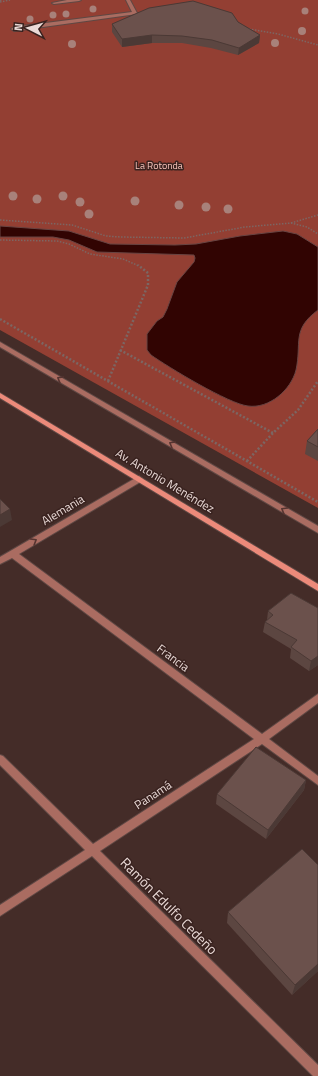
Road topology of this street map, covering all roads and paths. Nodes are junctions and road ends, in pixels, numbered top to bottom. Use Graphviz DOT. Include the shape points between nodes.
graph roads {
  1 [pos="10,0"];
  2 [pos="79,0"];
  3 [pos="128,0"];
  4 [pos="1,1"];
  5 [pos="54,3"];
  6 [pos="244,28"];
  7 [pos="14,29"];
  8 [pos="318,45"];
  9 [pos="318,215"];
  10 [pos="0,220"];
  11 [pos="291,223"];
  12 [pos="318,234"];
  13 [pos="0,240"];
  14 [pos="0,320"];
  15 [pos="0,344"];
  16 [pos="120,350"];
  17 [pos="318,381"];
  18 [pos="108,382"];
  19 [pos="0,395"];
  20 [pos="273,433"];
  21 [pos="248,461"];
  22 [pos="139,479"];
  23 [pos="318,502"];
  24 [pos="318,530"];
  25 [pos="13,554"];
  26 [pos="0,561"];
  27 [pos="318,588"];
  28 [pos="318,698"];
  29 [pos="262,739"];
  30 [pos="0,759"];
  31 [pos="318,781"];
  32 [pos="93,850"];
  33 [pos="0,911"];
  34 [pos="318,1073"];
  1 -- 4 [label="path"];
  2 -- 5 [label="street"];
  3 -- 7 [label="street" via="135,13"];
  6 -- 8 [label="path"];
  9 -- 11 [label="path"];
  10 -- 11 [label="path" via="72,225 106,236 168,238"];
  11 -- 12 [label="path" via="307,227"];
  13 -- 16 [label="path" via="47,240 64,243 92,254 129,259 142,267 148,273 148,285"];
  14 -- 18 [label="path"];
  24 -- 15 [label="street, one-way"];
  16 -- 18 [label="path"];
  16 -- 20 [label="path"];
  17 -- 20 [label="path" via="298,410"];
  18 -- 21 [label="path"];
  19 -- 22 [label="street, Av. Antonio Menéndez"];
  20 -- 21 [label="path"];
  21 -- 23 [label="path"];
  25 -- 22 [label="street, Alemania, one-way"];
  22 -- 27 [label="street, Av. Antonio Menéndez"];
  25 -- 26 [label="street, Alemania"];
  25 -- 29 [label="street, Francia"];
  28 -- 29 [label="street, Panamá"];
  29 -- 31 [label="street, Francia"];
  29 -- 32 [label="street, Panamá"];
  30 -- 32 [label="street, Ramón Edulfo Cedeño"];
  32 -- 33 [label="street, Panamá"];
  32 -- 34 [label="street, Ramón Edulfo Cedeño"];
}
